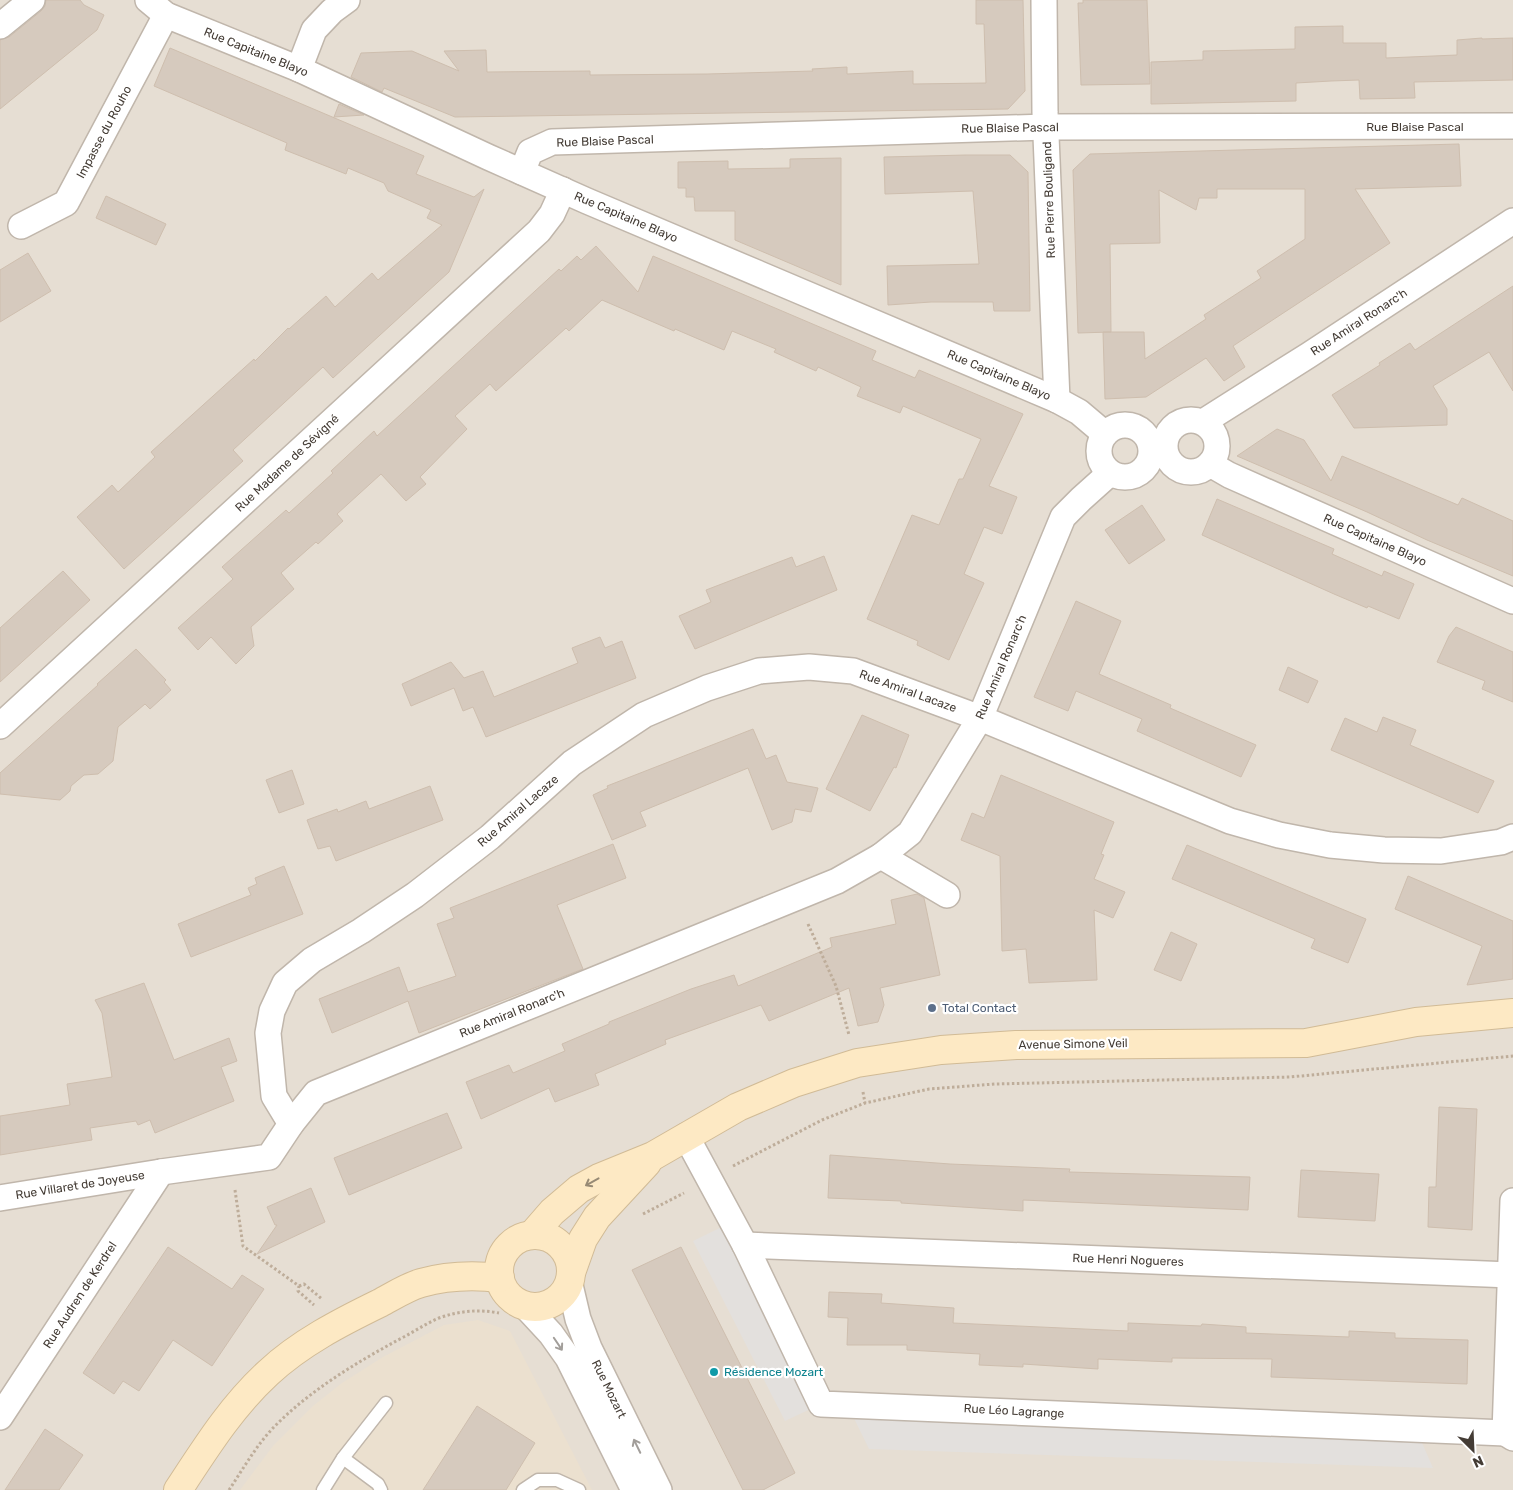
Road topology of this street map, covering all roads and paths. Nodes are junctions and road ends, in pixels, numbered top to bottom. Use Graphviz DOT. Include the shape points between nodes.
graph roads {
  1 [pos="32,0"];
  2 [pos="347,0"];
  3 [pos="1044,0"];
  4 [pos="157,8"];
  5 [pos="0,26"];
  6 [pos="299,69"];
  7 [pos="1513,126"];
  8 [pos="1046,127"];
  9 [pos="522,172"];
  10 [pos="563,190"];
  11 [pos="1513,220"];
  12 [pos="21,226"];
  13 [pos="1057,400"];
  14 [pos="1203,422"];
  15 [pos="1172,428"];
  16 [pos="1142,431"];
  17 [pos="1104,434"];
  18 [pos="1210,464"];
  19 [pos="1146,467"];
  20 [pos="1175,468"];
  21 [pos="1110,473"];
  22 [pos="1513,602"];
  23 [pos="980,718"];
  24 [pos="0,726"];
  25 [pos="1513,837"];
  26 [pos="881,856"];
  27 [pos="947,895"];
  28 [pos="810,928"];
  29 [pos="1513,1013"];
  30 [pos="1513,1056"];
  31 [pos="857,1063"];
  32 [pos="865,1104"];
  33 [pos="291,1124"];
  34 [pos="686,1136"];
  35 [pos="653,1156"];
  36 [pos="231,1162"];
  37 [pos="161,1172"];
  38 [pos="710,1180"];
  39 [pos="0,1198"];
  40 [pos="1513,1201"];
  41 [pos="642,1214"];
  42 [pos="532,1235"];
  43 [pos="744,1245"];
  44 [pos="1511,1275"];
  45 [pos="571,1277"];
  46 [pos="500,1278"];
  47 [pos="299,1286"];
  48 [pos="526,1307"];
  49 [pos="500,1313"];
  50 [pos="386,1403"];
  51 [pos="0,1417"];
  52 [pos="1509,1435"];
  53 [pos="343,1458"];
  54 [pos="178,1490"];
  55 [pos="229,1490"];
  56 [pos="323,1490"];
  57 [pos="381,1490"];
  58 [pos="523,1490"];
  59 [pos="579,1490"];
  60 [pos="634,1490"];
  61 [pos="659,1490"];
  1 -- 5 [label="street"];
  2 -- 6 [label="street" via="314,30"];
  3 -- 8 [label="street, Rue Pierre Bouligand"];
  4 -- 6 [label="street, Rue Capitaine Blayo"];
  4 -- 12 [label="street, Impasse du Rouho" via="66,204"];
  6 -- 9 [label="street, Rue Capitaine Blayo"];
  7 -- 8 [label="street, Rue Blaise Pascal"];
  8 -- 9 [label="street, Rue Blaise Pascal" via="552,142 530,152"];
  8 -- 13 [label="street, Rue Pierre Bouligand"];
  9 -- 10 [label="street, Rue Capitaine Blayo"];
  10 -- 13 [label="street, Rue Capitaine Blayo"];
  10 -- 24 [label="street, Rue Madame de Sévigné" via="552,214 539,231"];
  11 -- 14 [label="street, Rue Amiral Ronarc'h"];
  13 -- 17 [label="street, Rue Capitaine Blayo" via="1079,412"];
  14 -- 15 [label="street" via="1187,420"];
  14 -- 18 [label="street" via="1216,437 1215,456"];
  15 -- 16 [label="street"];
  15 -- 20 [label="street" via="1164,444 1165,453"];
  16 -- 17 [label="street" via="1127,424 1111,428"];
  16 -- 19 [label="street" via="1151,448"];
  17 -- 21 [label="street" via="1098,450 1104,467"];
  18 -- 20 [label="street" via="1197,472"];
  18 -- 22 [label="street, Rue Capitaine Blayo"];
  19 -- 20 [label="street" via="1160,464"];
  19 -- 21 [label="street" via="1141,472 1123,477"];
  21 -- 23 [label="street, Rue Amiral Ronarc'h" via="1063,517"];
  23 -- 25 [label="street, Rue Amiral Lacaze" via="1230,820 1279,835 1330,845 1441,851 1501,842"];
  23 -- 26 [label="street, Rue Amiral Ronarc'h" via="910,833"];
  23 -- 33 [label="street, Rue Amiral Lacaze" via="853,671 809,666 759,672 707,688 644,715 572,763 490,837 415,895 312,960 285,983 272,1011 268,1033 274,1096"];
  26 -- 27 [label="street"];
  26 -- 33 [label="street, Rue Amiral Ronarc'h" via="836,881 316,1093"];
  28 -- 31 [label="path" via="836,986"];
  29 -- 31 [label="main road, Avenue Simone Veil" via="1416,1022 1306,1043 1016,1045 941,1050"];
  30 -- 32 [label="path" via="1290,1077 994,1084 929,1090"];
  31 -- 32 [label="path"];
  31 -- 34 [label="main road, Avenue Simone Veil" via="794,1083 738,1107"];
  32 -- 38 [label="path" via="822,1120"];
  33 -- 36 [label="street, Rue Amiral Ronarc'h" via="269,1157"];
  34 -- 35 [label="main road, Avenue Simone Veil"];
  34 -- 38 [label="street, Rue Léo Lagrange"];
  35 -- 42 [label="main road, Avenue Simone Veil, one-way" via="580,1189 552,1212"];
  35 -- 45 [label="main road, Avenue Simone Veil" via="597,1217 582,1239"];
  36 -- 37 [label="street, Rue Amiral Ronarc'h"];
  36 -- 47 [label="path" via="243,1246"];
  37 -- 39 [label="street, Rue Villaret de Joyeuse"];
  37 -- 51 [label="street, Rue Audren de Kerdrel"];
  38 -- 41 [label="path"];
  38 -- 43 [label="street, Rue Léo Lagrange"];
  40 -- 44 [label="street"];
  42 -- 45 [label="main road" via="551,1238 566,1251"];
  42 -- 46 [label="main road" via="513,1242 506,1250 499,1268"];
  43 -- 44 [label="street, Rue Henri Nogueres"];
  43 -- 52 [label="street, Rue Léo Lagrange" via="821,1404"];
  44 -- 52 [label="street"];
  45 -- 48 [label="main road" via="564,1294 556,1301 537,1308"];
  61 -- 45 [label="street, Rue Mozart, one-way" via="589,1348 578,1319"];
  46 -- 48 [label="main road" via="509,1296"];
  46 -- 54 [label="main road" via="484,1276 420,1283 347,1319 303,1346 268,1373 240,1403 215,1433"];
  48 -- 60 [label="street, Rue Mozart, one-way" via="568,1358"];
  49 -- 55 [label="path" via="482,1310 439,1318 368,1357 304,1401 273,1428"];
  50 -- 53 [label="lane"];
  53 -- 56 [label="lane"];
  53 -- 57 [label="lane" via="378,1484"];
  58 -- 59 [label="lane" via="538,1480 557,1480"];
}
